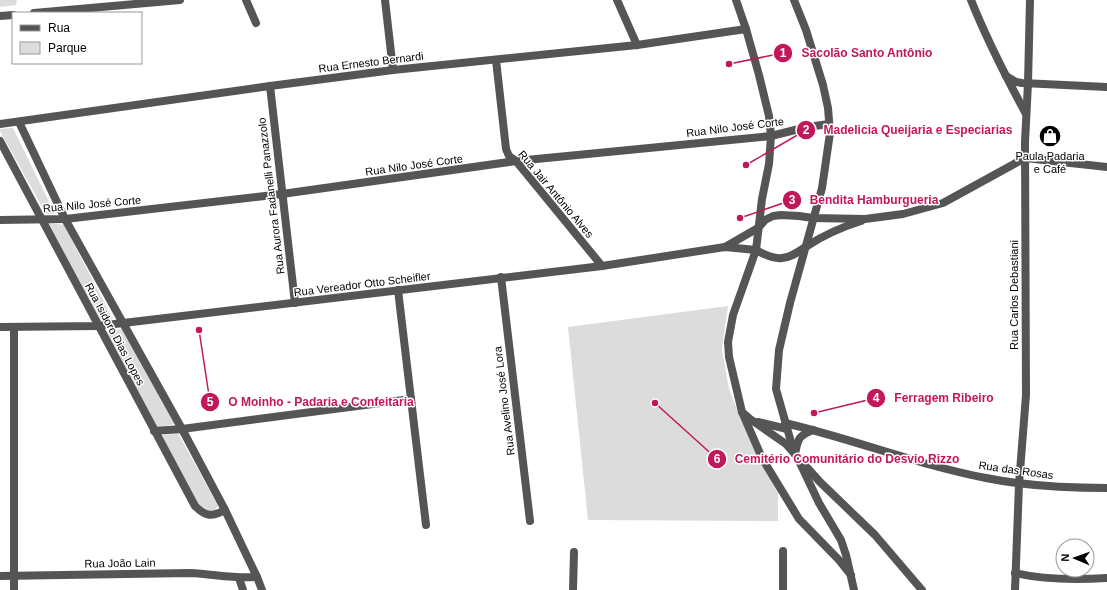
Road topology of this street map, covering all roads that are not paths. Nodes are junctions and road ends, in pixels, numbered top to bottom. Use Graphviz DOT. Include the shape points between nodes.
graph roads {
  1 [pos="180,0"];
  2 [pos="246,0"];
  3 [pos="385,0"];
  4 [pos="617,0"];
  5 [pos="736,0"];
  6 [pos="794,0"];
  7 [pos="971,0"];
  8 [pos="1030,0"];
  9 [pos="107,4"];
  10 [pos="42,12"];
  11 [pos="12,15"];
  12 [pos="0,16"];
  13 [pos="256,23"];
  14 [pos="746,28"];
  15 [pos="637,45"];
  16 [pos="496,60"];
  17 [pos="393,70"];
  18 [pos="1005,75"];
  19 [pos="1028,83"];
  20 [pos="270,86"];
  21 [pos="1107,87"];
  22 [pos="1027,115"];
  23 [pos="19,122"];
  24 [pos="0,124"];
  25 [pos="829,124"];
  26 [pos="771,136"];
  27 [pos="0,141"];
  28 [pos="1025,158"];
  29 [pos="516,161"];
  30 [pos="1107,167"];
  31 [pos="282,194"];
  32 [pos="813,218"];
  33 [pos="65,219"];
  34 [pos="865,219"];
  35 [pos="0,220"];
  36 [pos="41,220"];
  37 [pos="758,228"];
  38 [pos="807,246"];
  39 [pos="725,247"];
  40 [pos="756,250"];
  41 [pos="602,266"];
  42 [pos="501,278"];
  43 [pos="398,290"];
  44 [pos="295,303"];
  45 [pos="123,324"];
  46 [pos="98,326"];
  47 [pos="0,327"];
  48 [pos="14,327"];
  49 [pos="411,399"];
  50 [pos="742,412"];
  51 [pos="750,419"];
  52 [pos="786,426"];
  53 [pos="182,429"];
  54 [pos="813,430"];
  55 [pos="154,431"];
  56 [pos="795,454"];
  57 [pos="1019,484"];
  58 [pos="1107,488"];
  59 [pos="225,510"];
  60 [pos="530,521"];
  61 [pos="426,525"];
  62 [pos="782,551"];
  63 [pos="574,552"];
  64 [pos="1015,573"];
  65 [pos="851,575"];
  66 [pos="0,576"];
  67 [pos="14,576"];
  68 [pos="257,577"];
  69 [pos="240,578"];
  70 [pos="1107,578"];
  71 [pos="14,590"];
  72 [pos="243,590"];
  73 [pos="262,590"];
  74 [pos="573,590"];
  75 [pos="783,590"];
  76 [pos="854,590"];
  77 [pos="922,590"];
  78 [pos="1015,590"];
  1 -- 9 [label="street"];
  2 -- 13 [label="street"];
  3 -- 17 [label="street"];
  4 -- 15 [label="street"];
  5 -- 14 [label="street"];
  6 -- 25 [label="street" via="823,85"];
  7 -- 18 [label="street"];
  8 -- 19 [label="street, Rua Carlos Debastiani"];
  9 -- 10 [label="street"];
  11 -- 12 [label="street"];
  14 -- 15 [label="street, Rua Ernesto Bernardi"];
  14 -- 26 [label="street" via="760,75"];
  15 -- 16 [label="street, Rua Ernesto Bernardi"];
  16 -- 17 [label="street, Rua Ernesto Bernardi"];
  16 -- 29 [label="street, Rua Jair Antônio Alves" via="506,148 509,156"];
  17 -- 20 [label="street, Rua Ernesto Bernardi"];
  18 -- 19 [label="street" via="1016,82"];
  18 -- 22 [label="street"];
  19 -- 21 [label="street"];
  19 -- 22 [label="street, Rua Carlos Debastiani"];
  20 -- 23 [label="street, Rua Ernesto Bernardi"];
  20 -- 31 [label="street, Rua Aurora Fadanelli Panazzolo"];
  22 -- 28 [label="street, Rua Carlos Debastiani"];
  23 -- 24 [label="street, Rua Ernesto Bernardi"];
  23 -- 33 [label="street, Rua Isidoro Dias Lopes"];
  25 -- 26 [label="street, Rua Nilo José Corte"];
  25 -- 32 [label="street" via="822,188"];
  26 -- 29 [label="street, Rua Nilo José Corte"];
  26 -- 37 [label="street"];
  27 -- 36 [label="street, Rua Isidoro Dias Lopes"];
  28 -- 30 [label="street"];
  28 -- 34 [label="street" via="943,203 903,214"];
  28 -- 57 [label="street, Rua Carlos Debastiani" via="1026,395"];
  29 -- 31 [label="street, Rua Nilo José Corte"];
  29 -- 41 [label="street, Rua Jair Antônio Alves"];
  31 -- 33 [label="street, Rua Nilo José Corte"];
  31 -- 44 [label="street, Rua Aurora Fadanelli Panazzolo"];
  32 -- 34 [label="street, Rua Vereador Otto Scheifler"];
  32 -- 37 [label="street, Rua Vereador Otto Scheifler" via="773,216"];
  32 -- 38 [label="street"];
  33 -- 36 [label="street, Rua Nilo José Corte"];
  33 -- 45 [label="street, Rua Isidoro Dias Lopes"];
  34 -- 38 [label="street, Rua Vereador Otto Scheifler"];
  35 -- 36 [label="street, Rua Nilo José Corte"];
  36 -- 46 [label="street, Rua Isidoro Dias Lopes"];
  37 -- 39 [label="street, Rua Vereador Otto Scheifler"];
  37 -- 40 [label="street"];
  38 -- 40 [label="street, Rua Vereador Otto Scheifler" via="792,256 780,258"];
  38 -- 52 [label="street" via="779,350 776,389"];
  39 -- 40 [label="street, Rua Vereador Otto Scheifler"];
  39 -- 41 [label="street, Rua Vereador Otto Scheifler"];
  40 -- 50 [label="street" via="733,315 728,342"];
  41 -- 42 [label="street, Rua Vereador Otto Scheifler"];
  42 -- 43 [label="street, Rua Vereador Otto Scheifler"];
  42 -- 60 [label="street, Rua Avelino José Lora"];
  43 -- 44 [label="street, Rua Vereador Otto Scheifler"];
  43 -- 49 [label="street"];
  44 -- 45 [label="street, Rua Vereador Otto Scheifler"];
  45 -- 46 [label="street, Rua Vereador Otto Scheifler"];
  45 -- 53 [label="street, Rua Isidoro Dias Lopes"];
  46 -- 48 [label="street, Rua Vereador Otto Scheifler"];
  46 -- 55 [label="street, Rua Isidoro Dias Lopes"];
  47 -- 48 [label="street, Rua Vereador Otto Scheifler"];
  48 -- 67 [label="street"];
  49 -- 53 [label="street"];
  49 -- 61 [label="street"];
  50 -- 51 [label="street"];
  50 -- 65 [label="street" via="762,458 799,519"];
  51 -- 52 [label="street, Rua das Rosas" via="774,427"];
  51 -- 56 [label="street" via="786,444"];
  52 -- 54 [label="street, Rua das Rosas"];
  52 -- 56 [label="street"];
  53 -- 55 [label="street"];
  53 -- 59 [label="street, Rua Isidoro Dias Lopes"];
  54 -- 56 [label="street" via="802,434 798,439"];
  54 -- 57 [label="street, Rua das Rosas" via="953,471"];
  55 -- 59 [label="street, Rua Isidoro Dias Lopes" via="195,506 210,516"];
  56 -- 65 [label="street" via="840,540"];
  56 -- 77 [label="street" via="875,535"];
  57 -- 58 [label="street, Rua das Rosas"];
  57 -- 64 [label="street, Rua Carlos Debastiani"];
  59 -- 68 [label="street, Rua Isidoro Dias Lopes"];
  62 -- 75 [label="street"];
  63 -- 74 [label="street"];
  64 -- 70 [label="street" via="1079,580"];
  64 -- 78 [label="street, Rua Carlos Debastiani"];
  65 -- 76 [label="street"];
  66 -- 67 [label="street, Rua João Lain"];
  67 -- 69 [label="street, Rua João Lain" via="190,573"];
  67 -- 71 [label="street"];
  68 -- 69 [label="street"];
  68 -- 73 [label="street, Rua Isidoro Dias Lopes"];
  69 -- 72 [label="street"];
}
